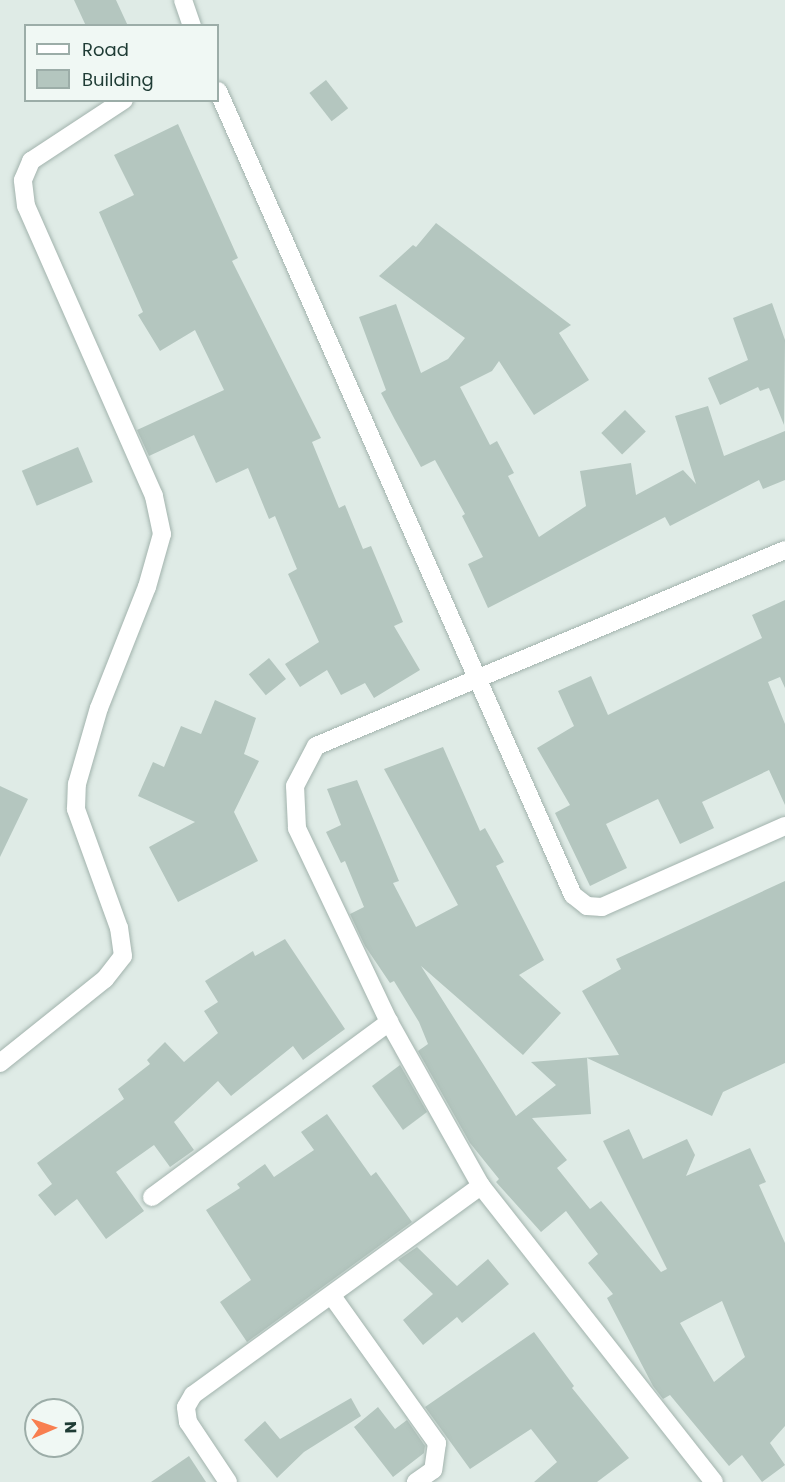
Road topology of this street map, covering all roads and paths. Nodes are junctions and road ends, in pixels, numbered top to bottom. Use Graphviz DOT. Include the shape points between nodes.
graph roads {
  1 [pos="183,0"];
  2 [pos="191,24"];
  3 [pos="219,93"];
  4 [pos="121,102"];
  5 [pos="785,550"];
  6 [pos="476,682"];
  7 [pos="785,826"];
  8 [pos="389,1022"];
  9 [pos="0,1063"];
  10 [pos="481,1186"];
  11 [pos="152,1197"];
  12 [pos="332,1296"];
  13 [pos="228,1482"];
  14 [pos="416,1482"];
  15 [pos="714,1482"];
  1 -- 2 [label="street"];
  3 -- 6 [label="street"];
  4 -- 9 [label="street" via="31,161 23,180 26,206 154,496 162,534 147,587 99,708 77,784 76,809 119,928 123,956 105,979"];
  5 -- 6 [label="street"];
  6 -- 7 [label="street" via="573,896 587,906 602,907"];
  6 -- 8 [label="street" via="316,746 294,786 297,828"];
  8 -- 10 [label="street"];
  8 -- 11 [label="street"];
  10 -- 12 [label="street"];
  10 -- 15 [label="street"];
  12 -- 13 [label="street" via="193,1395 186,1407 188,1422"];
  12 -- 14 [label="street" via="437,1443 433,1470"];
}
